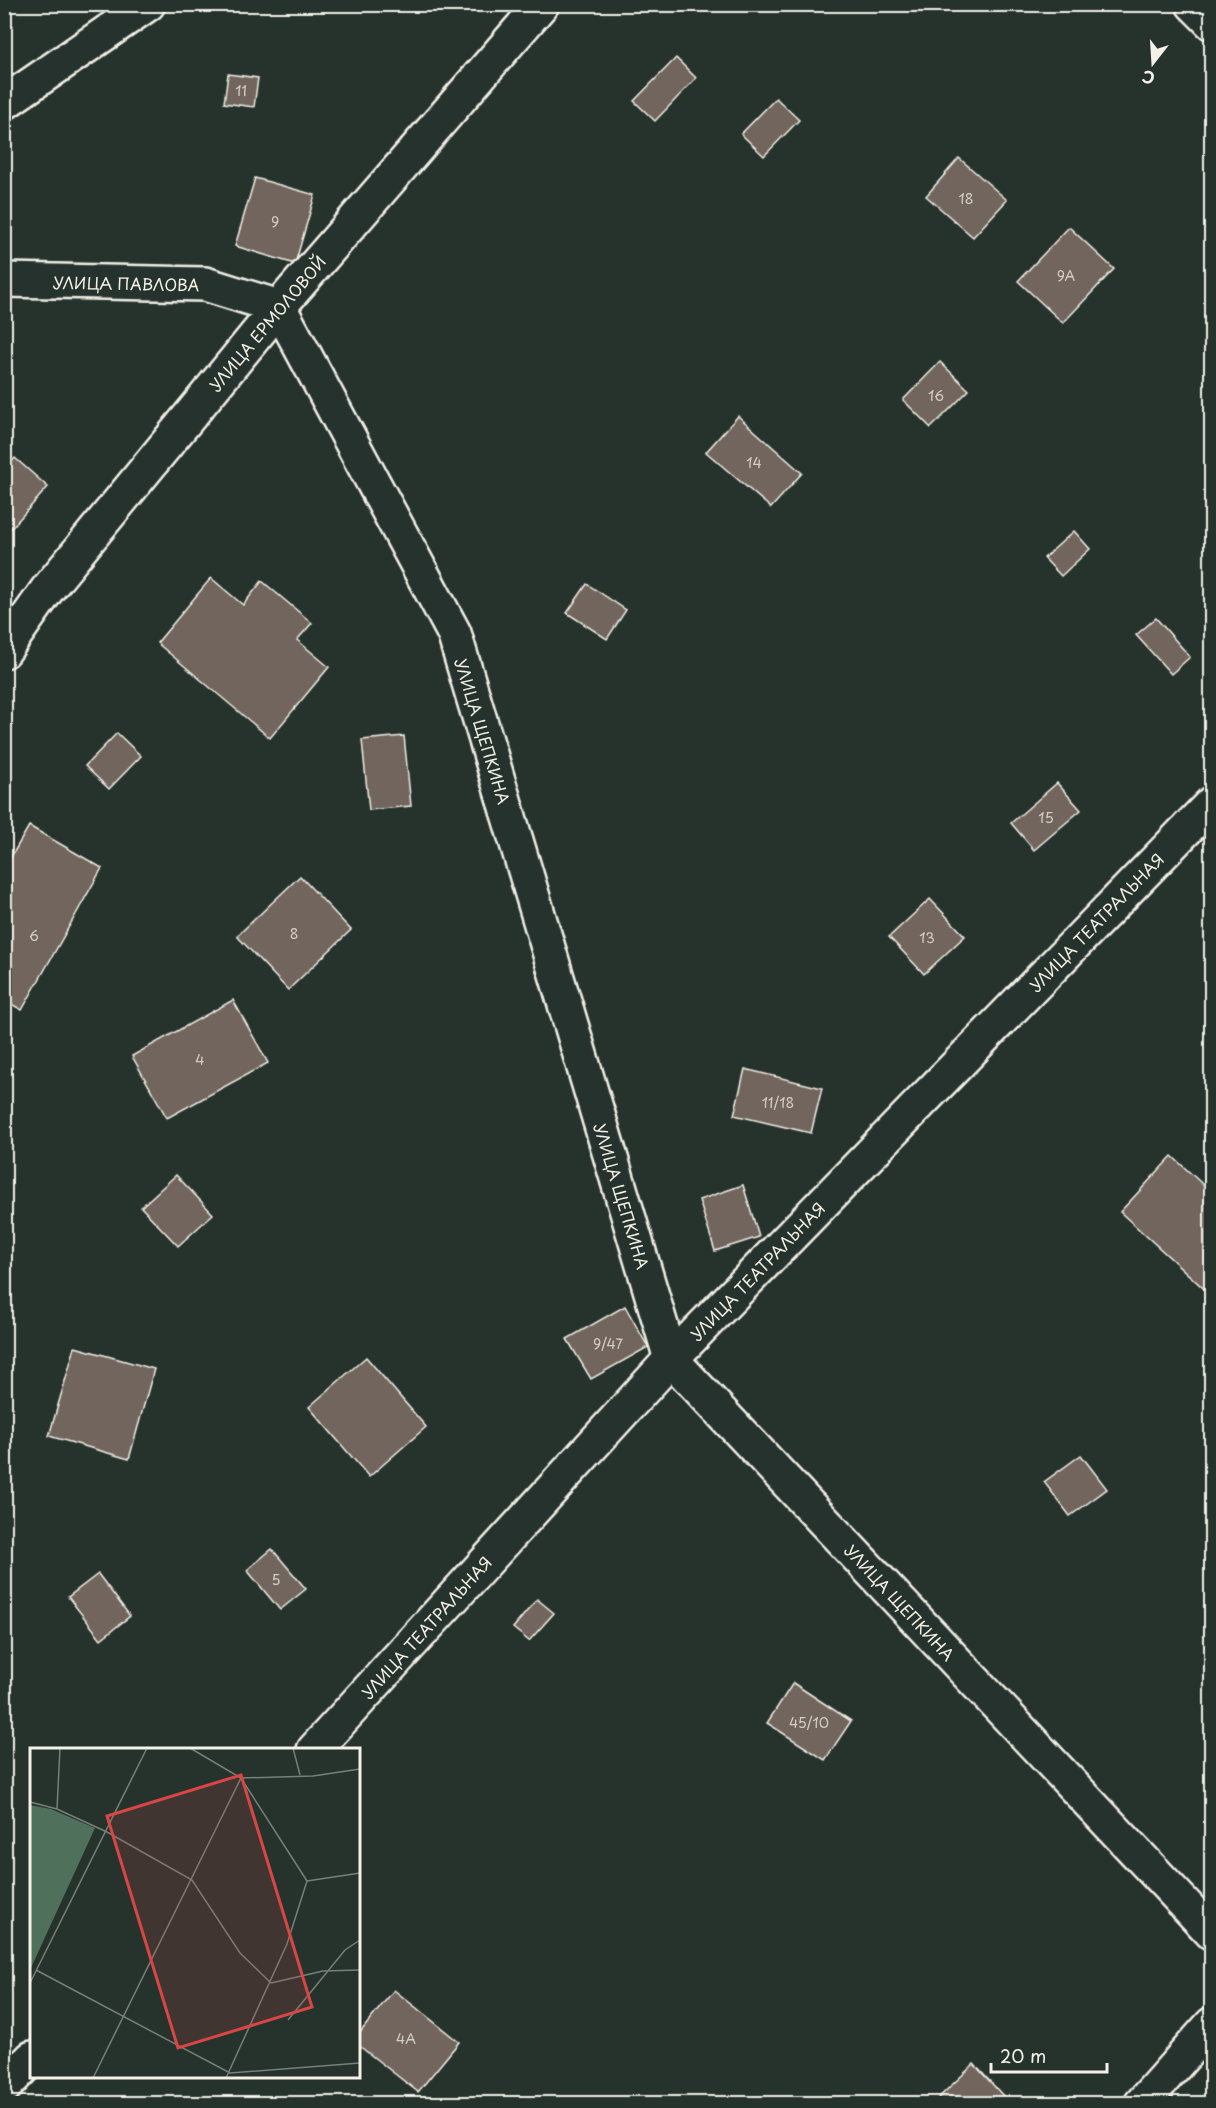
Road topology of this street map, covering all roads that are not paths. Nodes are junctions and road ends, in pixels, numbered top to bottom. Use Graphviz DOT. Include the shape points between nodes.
graph roads {
  1 [pos="148,4"];
  2 [pos="542,4"];
  3 [pos="1193,4"];
  4 [pos="1212,23"];
  5 [pos="4,103"];
  6 [pos="4,280"];
  7 [pos="279,307"];
  8 [pos="4,651"];
  9 [pos="1212,803"];
  10 [pos="671,1359"];
  11 [pos="315,1748"];
  12 [pos="1212,1933"];
  13 [pos="1212,2024"];
  14 [pos="30,2061"];
  15 [pos="10,2088"];
  16 [pos="1141,2103"];
  1 -- 5 [label="street"];
  2 -- 7 [label="street, УЛИЦА ЕРМОЛОВОЙ"];
  3 -- 4 [label="street"];
  6 -- 7 [label="street, УЛИЦА ПАВЛОВА" via="205,284"];
  7 -- 8 [label="street, УЛИЦА ЕРМОЛОВОЙ" via="47,590"];
  7 -- 10 [label="street, УЛИЦА ЩЕПКИНА" via="454,633"];
  9 -- 10 [label="street, УЛИЦА ТЕАТРАЛЬНАЯ"];
  10 -- 11 [label="street, УЛИЦА ТЕАТРАЛЬНАЯ"];
  10 -- 12 [label="street, УЛИЦА ЩЕПКИНА"];
  13 -- 16 [label="street"];
  14 -- 15 [label="street"];
}
